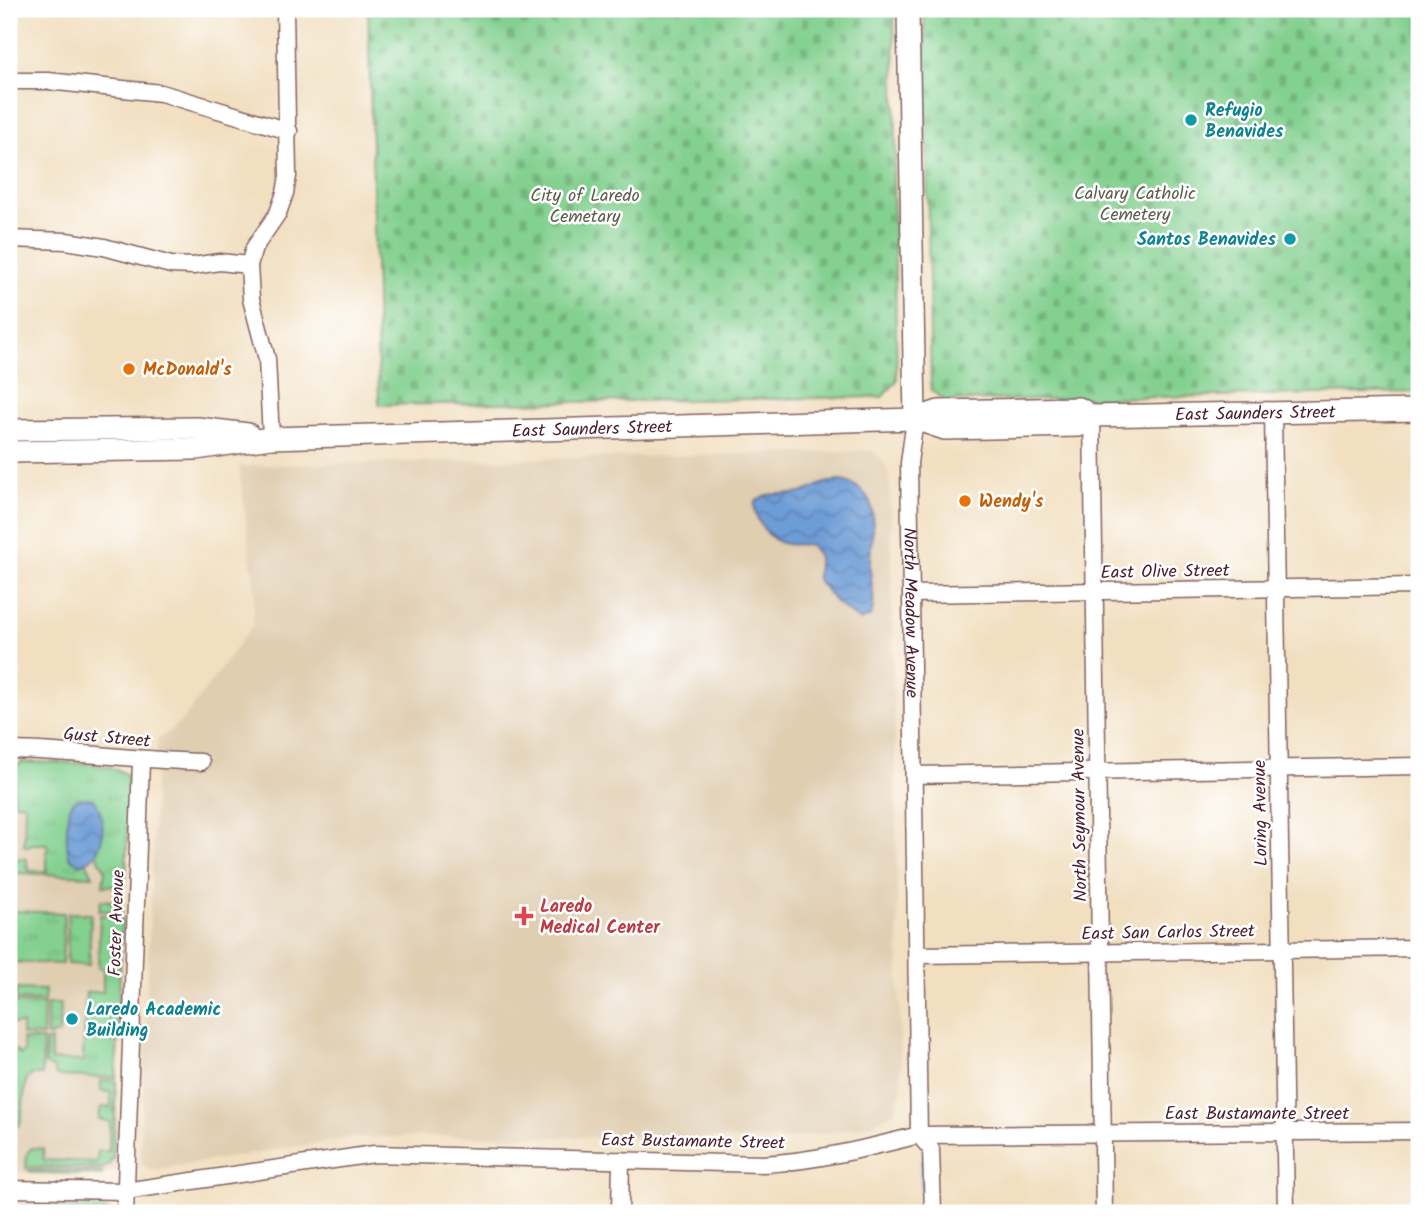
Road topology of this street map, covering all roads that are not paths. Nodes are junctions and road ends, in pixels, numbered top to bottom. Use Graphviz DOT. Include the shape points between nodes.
graph roads {
  1 [pos="285,9"];
  2 [pos="908,9"];
  3 [pos="9,82"];
  4 [pos="289,131"];
  5 [pos="9,239"];
  6 [pos="249,265"];
  7 [pos="1419,410"];
  8 [pos="1273,413"];
  9 [pos="1092,416"];
  10 [pos="915,419"];
  11 [pos="9,430"];
  12 [pos="271,438"];
  13 [pos="9,452"];
  14 [pos="1419,586"];
  15 [pos="1275,589"];
  16 [pos="1095,591"];
  17 [pos="912,594"];
  18 [pos="9,750"];
  19 [pos="141,761"];
  20 [pos="201,762"];
  21 [pos="1419,766"];
  22 [pos="1278,769"];
  23 [pos="1097,772"];
  24 [pos="914,775"];
  25 [pos="1419,948"];
  26 [pos="1281,950"];
  27 [pos="1100,953"];
  28 [pos="917,955"];
  29 [pos="1419,1131"];
  30 [pos="1284,1132"];
  31 [pos="1103,1134"];
  32 [pos="919,1135"];
  33 [pos="621,1160"];
  34 [pos="9,1189"];
  35 [pos="125,1191"];
  36 [pos="125,1213"];
  37 [pos="620,1213"];
  38 [pos="933,1213"];
  39 [pos="1104,1213"];
  40 [pos="1286,1213"];
  1 -- 4 [label="street"];
  2 -- 10 [label="main road, North Meadow Avenue"];
  3 -- 4 [label="street" via="48,81 161,93"];
  4 -- 6 [label="street" via="285,193"];
  5 -- 6 [label="street" via="104,247 171,265"];
  6 -- 12 [label="street" via="251,299 267,359"];
  7 -- 8 [label="main road, East Saunders Street"];
  8 -- 9 [label="main road, East Saunders Street"];
  8 -- 15 [label="street, Loring Avenue"];
  9 -- 10 [label="main road, East Saunders Street" via="1079,426 945,429"];
  9 -- 16 [label="street, North Seymour Avenue"];
  10 -- 12 [label="main road, East Saunders Street"];
  10 -- 17 [label="street, North Meadow Avenue" via="909,463"];
  11 -- 12 [label="main road, East Saunders Street" via="198,428"];
  12 -- 13 [label="main road, East Saunders Street" via="196,449"];
  14 -- 15 [label="street, East Olive Street"];
  15 -- 16 [label="street, East Olive Street"];
  15 -- 22 [label="street, Loring Avenue"];
  16 -- 17 [label="street, East Olive Street"];
  16 -- 23 [label="street, North Seymour Avenue"];
  17 -- 24 [label="street, North Meadow Avenue"];
  18 -- 19 [label="street, Gust Street"];
  19 -- 20 [label="street, Gust Street"];
  19 -- 35 [label="street, Foster Avenue"];
  21 -- 22 [label="street"];
  22 -- 23 [label="street"];
  22 -- 26 [label="street, Loring Avenue"];
  23 -- 24 [label="street"];
  23 -- 27 [label="street, North Seymour Avenue"];
  24 -- 28 [label="street, North Meadow Avenue"];
  25 -- 26 [label="street, East San Carlos Street"];
  26 -- 27 [label="street, East San Carlos Street"];
  26 -- 30 [label="street, Loring Avenue"];
  27 -- 28 [label="street, East San Carlos Street"];
  27 -- 31 [label="street, North Seymour Avenue"];
  28 -- 32 [label="street, North Meadow Avenue"];
  29 -- 30 [label="street, East Bustamante Street"];
  30 -- 31 [label="street, East Bustamante Street"];
  30 -- 40 [label="street, Loring Avenue"];
  31 -- 32 [label="street, East Bustamante Street"];
  31 -- 39 [label="street, North Seymour Avenue"];
  32 -- 33 [label="street, East Bustamante Street" via="799,1162"];
  32 -- 38 [label="street, North Meadow Avenue" via="931,1149"];
  33 -- 35 [label="street, East Bustamante Street" via="374,1154"];
  33 -- 37 [label="street"];
  34 -- 35 [label="street, East Bustamante Street"];
  35 -- 36 [label="street, Foster Avenue"];
}
